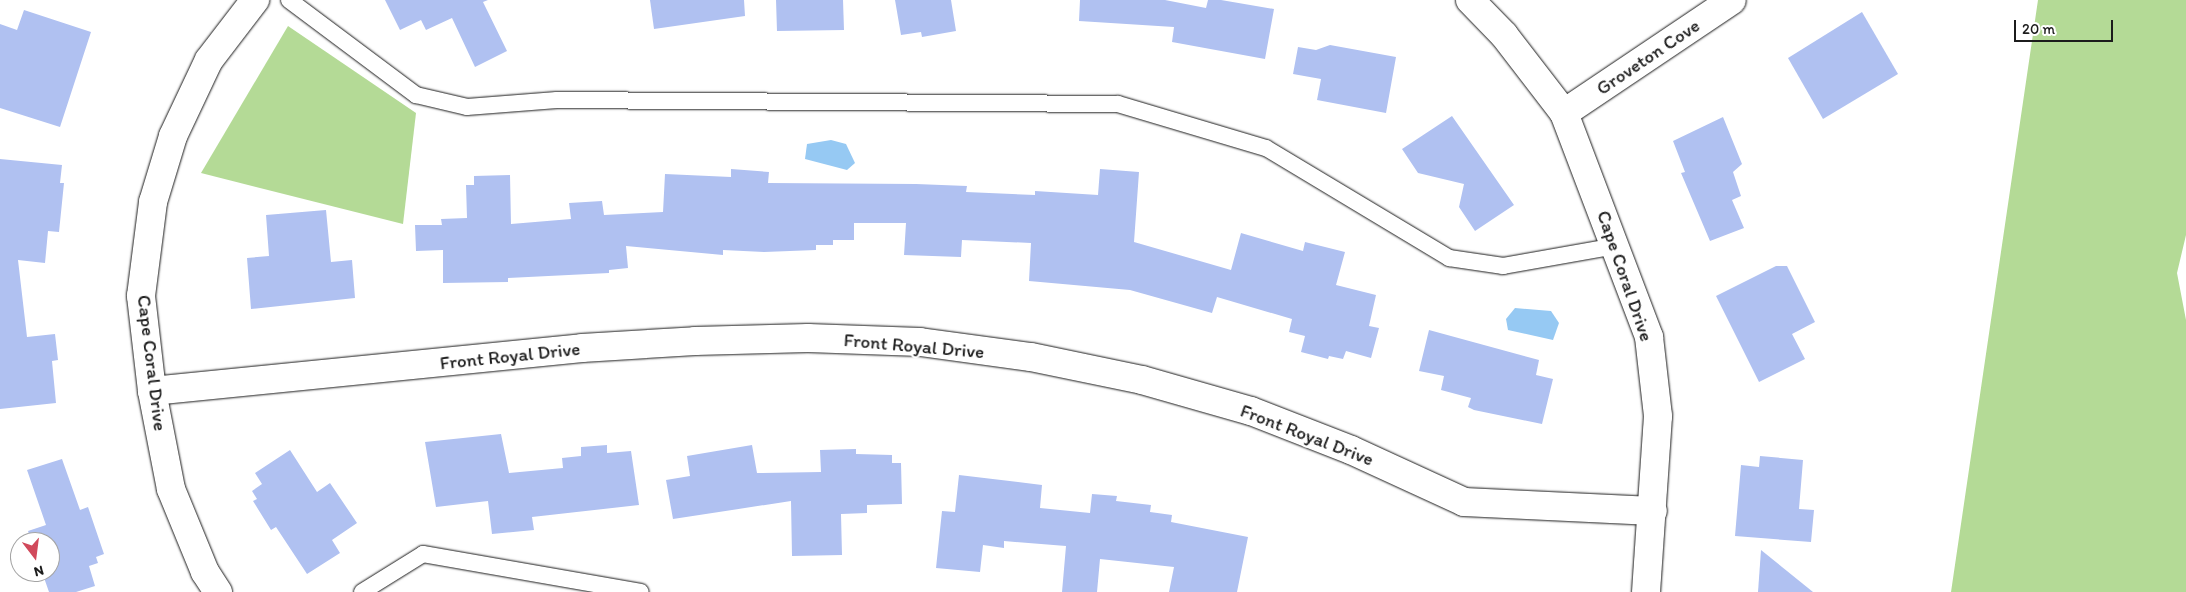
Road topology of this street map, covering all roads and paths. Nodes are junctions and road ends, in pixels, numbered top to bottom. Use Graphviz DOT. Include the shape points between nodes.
graph roads {
  1 [pos="255,0"];
  2 [pos="289,0"];
  3 [pos="1470,0"];
  4 [pos="1732,0"];
  5 [pos="1564,113"];
  6 [pos="1617,246"];
  7 [pos="152,391"];
  8 [pos="1653,511"];
  9 [pos="218,592"];
  10 [pos="362,592"];
  11 [pos="641,592"];
  12 [pos="1646,592"];
  1 -- 7 [label="street, Cape Coral Drive" via="209,60 173,136 153,202 141,296"];
  2 -- 6 [label="lane" via="416,96 467,107 558,100 1118,104 1266,148 1448,258 1503,266"];
  3 -- 5 [label="street, Cape Coral Drive" via="1504,35"];
  4 -- 5 [label="street, Groveton Cove"];
  5 -- 6 [label="street, Cape Coral Drive"];
  6 -- 8 [label="street, Cape Coral Drive" via="1649,337 1658,416"];
  7 -- 8 [label="street, Front Royal Drive" via="582,348 808,338 920,342 1031,357 1142,380 1251,411 1351,450 1464,502"];
  7 -- 9 [label="street, Cape Coral Drive" via="171,489 205,572"];
  8 -- 12 [label="street, Cape Coral Drive"];
  10 -- 11 [label="lane" via="423,554"];
}
